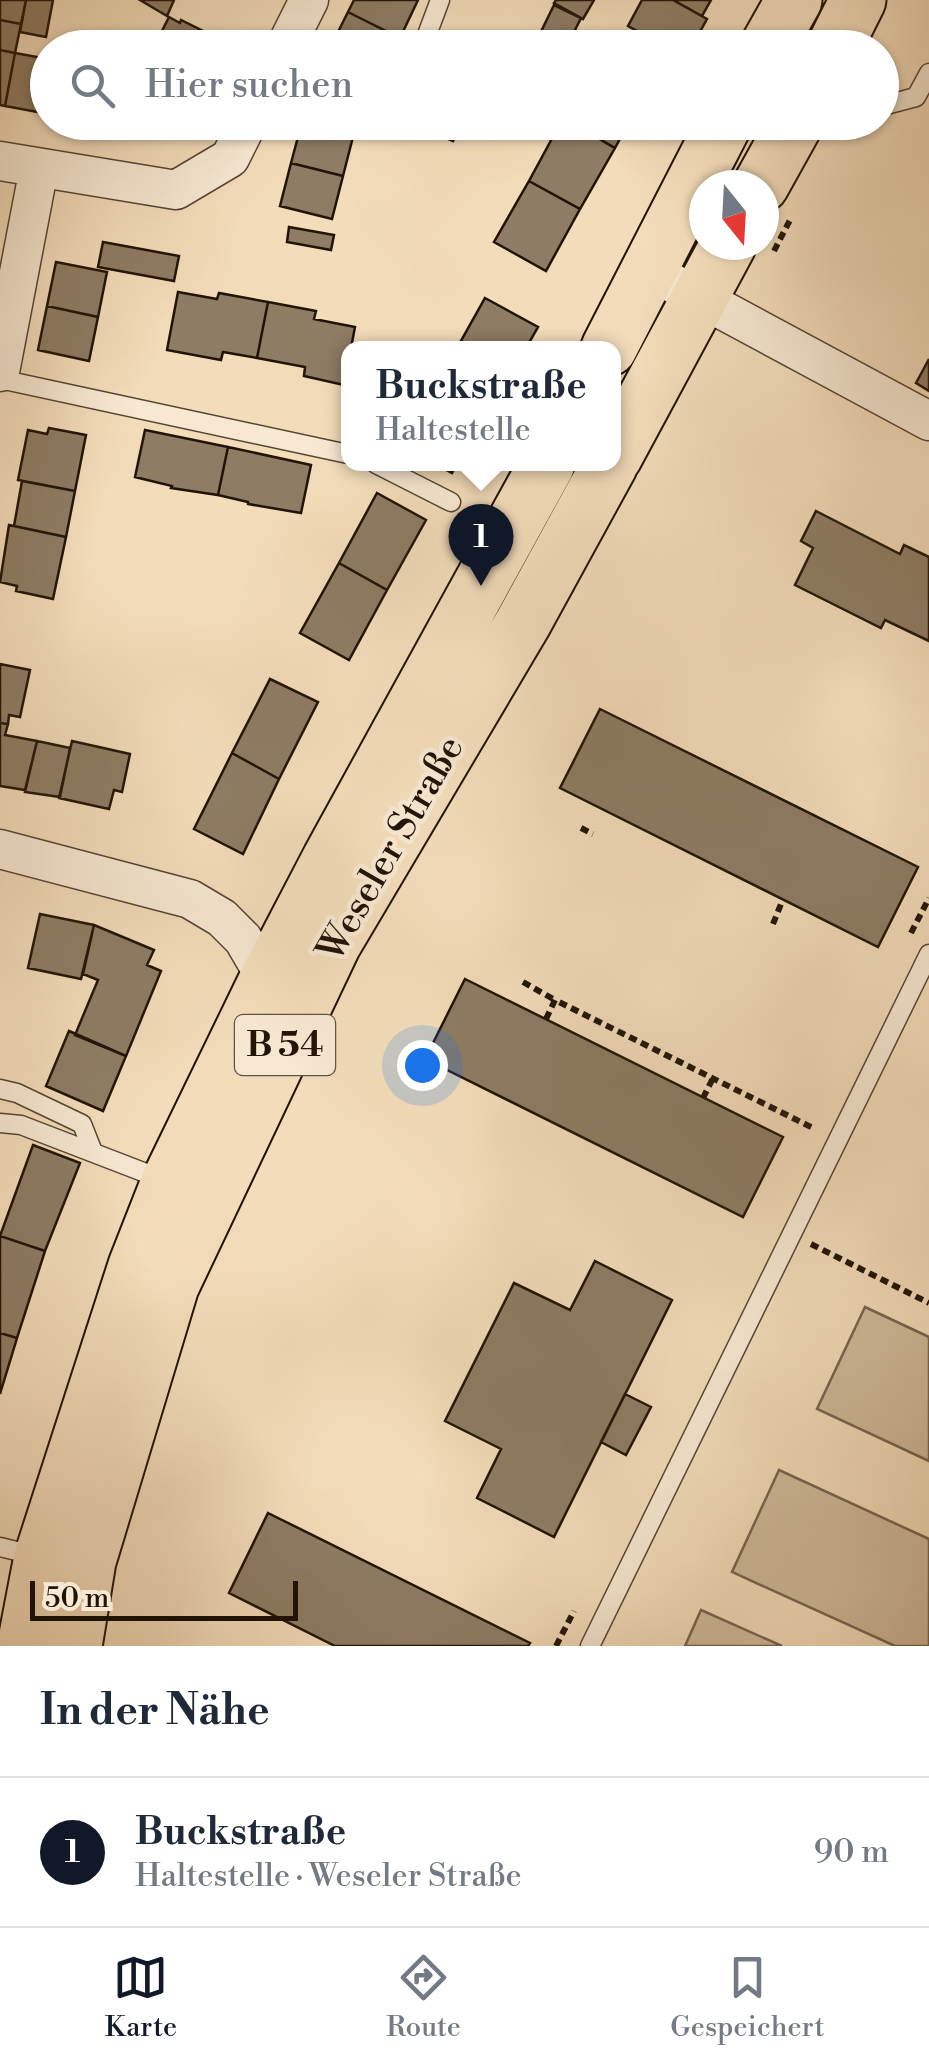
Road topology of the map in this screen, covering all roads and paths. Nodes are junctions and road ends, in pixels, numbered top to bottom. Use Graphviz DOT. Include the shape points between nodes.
graph roads {
  1 [pos="308,0"];
  2 [pos="440,0"];
  3 [pos="794,0"];
  4 [pos="858,0"];
  5 [pos="294,30"];
  6 [pos="429,30"];
  7 [pos="778,30"];
  8 [pos="843,30"];
  9 [pos="929,73"];
  10 [pos="899,102"];
  11 [pos="239,140"];
  12 [pos="717,140"];
  13 [pos="797,140"];
  14 [pos="0,161"];
  15 [pos="39,168"];
  16 [pos="781,194"];
  17 [pos="726,260"];
  18 [pos="650,271"];
  19 [pos="719,307"];
  20 [pos="613,341"];
  21 [pos="0,376"];
  22 [pos="929,421"];
  23 [pos="621,446"];
  24 [pos="341,452"];
  25 [pos="390,471"];
  26 [pos="543,471"];
  27 [pos="606,471"];
  28 [pos="451,502"];
  29 [pos="580,828"];
  30 [pos="592,834"];
  31 [pos="0,849"];
  32 [pos="783,899"];
  33 [pos="773,924"];
  34 [pos="929,954"];
  35 [pos="255,959"];
  36 [pos="523,982"];
  37 [pos="555,1000"];
  38 [pos="546,1019"];
  39 [pos="712,1078"];
  40 [pos="0,1089"];
  41 [pos="704,1098"];
  42 [pos="0,1124"];
  43 [pos="816,1130"];
  44 [pos="94,1152"];
  45 [pos="169,1182"];
  46 [pos="792,1235"];
  47 [pos="929,1303"];
  48 [pos="21,1552"];
  49 [pos="25,1646"];
  50 [pos="74,1646"];
  51 [pos="590,1646"];
  1 -- 5 [label="street"];
  2 -- 6 [label="lane"];
  3 -- 7 [label="main road"];
  4 -- 8 [label="main road"];
  9 -- 10 [label="lane" via="916,97"];
  11 -- 15 [label="street" via="230,158 176,190"];
  12 -- 18 [label="main road"];
  13 -- 16 [label="main road"];
  14 -- 15 [label="street"];
  15 -- 21 [label="street"];
  16 -- 19 [label="path"];
  17 -- 19 [label="main road"];
  18 -- 19 [label="street"];
  18 -- 20 [label="main road"];
  19 -- 22 [label="street"];
  19 -- 23 [label="main road"];
  21 -- 24 [label="lane"];
  25 -- 28 [label="lane"];
  26 -- 35 [label="main road, Weseler Straße / B 54"];
  27 -- 50 [label="main road, Weseler Straße / B 54" via="333,944 170,1286 88,1561"];
  29 -- 30 [label="path"];
  31 -- 35 [label="street" via="190,899 222,918"];
  32 -- 33 [label="path"];
  34 -- 46 [label="lane"];
  35 -- 45 [label="main road, Weseler Straße / B 54"];
  36 -- 37 [label="path"];
  37 -- 38 [label="path"];
  37 -- 39 [label="path"];
  39 -- 41 [label="path"];
  39 -- 43 [label="path"];
  40 -- 44 [label="lane" via="82,1124"];
  42 -- 44 [label="lane" via="21,1125"];
  44 -- 45 [label="lane"];
  45 -- 48 [label="main road, Weseler Straße / B 54"];
  46 -- 47 [label="path"];
  46 -- 51 [label="lane"];
  48 -- 49 [label="main road, Weseler Straße / B 54"];
}
